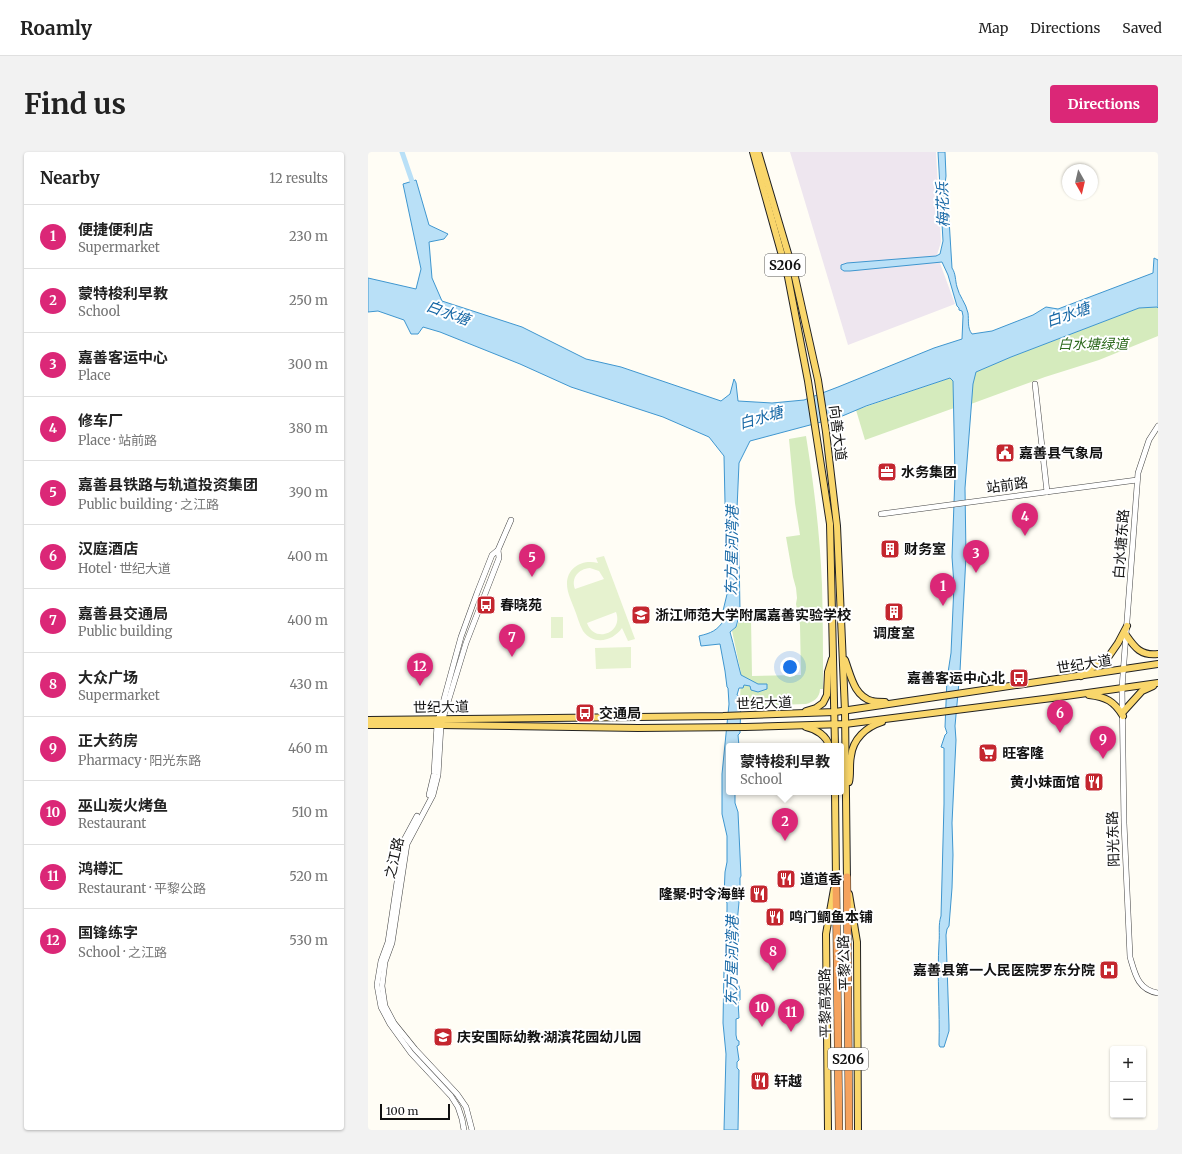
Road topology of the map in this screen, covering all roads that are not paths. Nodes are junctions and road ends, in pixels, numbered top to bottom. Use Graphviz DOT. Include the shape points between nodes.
graph roads {
  1 [pos="753,152"];
  2 [pos="758,152"];
  3 [pos="1035,384"];
  4 [pos="1158,426"];
  5 [pos="1137,480"];
  6 [pos="1047,492"];
  7 [pos="881,514"];
  8 [pos="510,520"];
  9 [pos="1127,626"];
  10 [pos="1126,635"];
  11 [pos="833,654"];
  12 [pos="1158,654"];
  13 [pos="843,655"];
  14 [pos="1158,664"];
  15 [pos="1124,670"];
  16 [pos="1080,676"];
  17 [pos="1158,683"];
  18 [pos="1122,688"];
  19 [pos="1052,698"];
  20 [pos="895,704"];
  21 [pos="845,711"];
  22 [pos="835,712"];
  23 [pos="798,714"];
  24 [pos="1123,714"];
  25 [pos="897,718"];
  26 [pos="368,720"];
  27 [pos="439,723"];
  28 [pos="835,724"];
  29 [pos="845,724"];
  30 [pos="368,725"];
  31 [pos="797,726"];
  32 [pos="828,743"];
  33 [pos="835,743"];
  34 [pos="846,793"];
  35 [pos="836,795"];
  36 [pos="836,876"];
  37 [pos="846,877"];
  38 [pos="1158,993"];
  39 [pos="464,1130"];
  40 [pos="472,1130"];
  41 [pos="828,1130"];
  42 [pos="839,1130"];
  43 [pos="849,1130"];
  44 [pos="858,1130"];
  1 -- 11 [label="main road, 向善大道 / S206" via="788,277 808,381 830,524"];
  2 -- 13 [label="main road, 向善大道 / S206" via="795,278 818,380 837,526"];
  3 -- 6 [label="street"];
  4 -- 5 [label="street, 白水塘东路" via="1149,440"];
  5 -- 6 [label="street, 站前路"];
  5 -- 9 [label="street, 白水塘东路"];
  6 -- 7 [label="street, 站前路"];
  8 -- 27 [label="street, 之江路"];
  9 -- 10 [label="street, 白水塘东路"];
  9 -- 16 [label="main road" via="1110,656"];
  10 -- 12 [label="main road" via="1133,646 1145,654"];
  10 -- 15 [label="street, 白水塘东路"];
  11 -- 22 [label="main road, 向善大道 / S206"];
  11 -- 23 [label="main road" via="828,672 827,695 823,703"];
  13 -- 20 [label="main road" via="854,687 861,695 872,701"];
  13 -- 21 [label="main road, 向善大道 / S206"];
  14 -- 15 [label="main road, 世纪大道"];
  15 -- 16 [label="main road, 世纪大道"];
  15 -- 18 [label="street, 阳光东路"];
  16 -- 20 [label="main road, 世纪大道"];
  17 -- 18 [label="main road, 世纪大道"];
  17 -- 24 [label="main road" via="1142,691"];
  18 -- 19 [label="main road, 世纪大道"];
  18 -- 24 [label="street, 阳光东路"];
  19 -- 24 [label="main road" via="1100,696 1114,703"];
  19 -- 25 [label="main road, 世纪大道"];
  20 -- 21 [label="main road, 世纪大道"];
  21 -- 22 [label="main road, 世纪大道"];
  21 -- 29 [label="main road, 向善大道 / S206"];
  22 -- 23 [label="main road, 世纪大道"];
  22 -- 28 [label="main road, 向善大道 / S206"];
  23 -- 27 [label="main road, 世纪大道"];
  24 -- 38 [label="street, 阳光东路" via="1124,824 1130,957 1141,985 1150,992"];
  25 -- 29 [label="main road, 世纪大道"];
  25 -- 34 [label="main road" via="867,729 854,744"];
  26 -- 27 [label="main road, 世纪大道"];
  27 -- 30 [label="main road, 世纪大道"];
  27 -- 31 [label="main road, 世纪大道" via="638,728"];
  27 -- 39 [label="street, 之江路" via="430,793 403,842 388,942 381,961 377,985 381,1006 390,1024 411,1053 451,1096 460,1113"];
  27 -- 40 [label="street, 之江路" via="438,775 433,795 407,844 392,943 385,962 382,986 385,1006 394,1023 457,1094 466,1107"];
  28 -- 29 [label="main road, 世纪大道"];
  28 -- 31 [label="main road, 世纪大道"];
  28 -- 33 [label="main road, S206"];
  29 -- 34 [label="main road, 平黎公路 / S206"];
  31 -- 32 [label="main road" via="817,731"];
  34 -- 37 [label="main road, 平黎公路 / S206"];
  35 -- 36 [label="main road, 平黎公路 / S206"];
  36 -- 41 [label="main road, 平黎公路" via="826,934"];
  36 -- 42 [label="highway, 平黎高架路 / S206"];
  37 -- 43 [label="highway, 平黎高架路 / S206"];
  37 -- 44 [label="main road, 平黎公路" via="857,942"];
}
